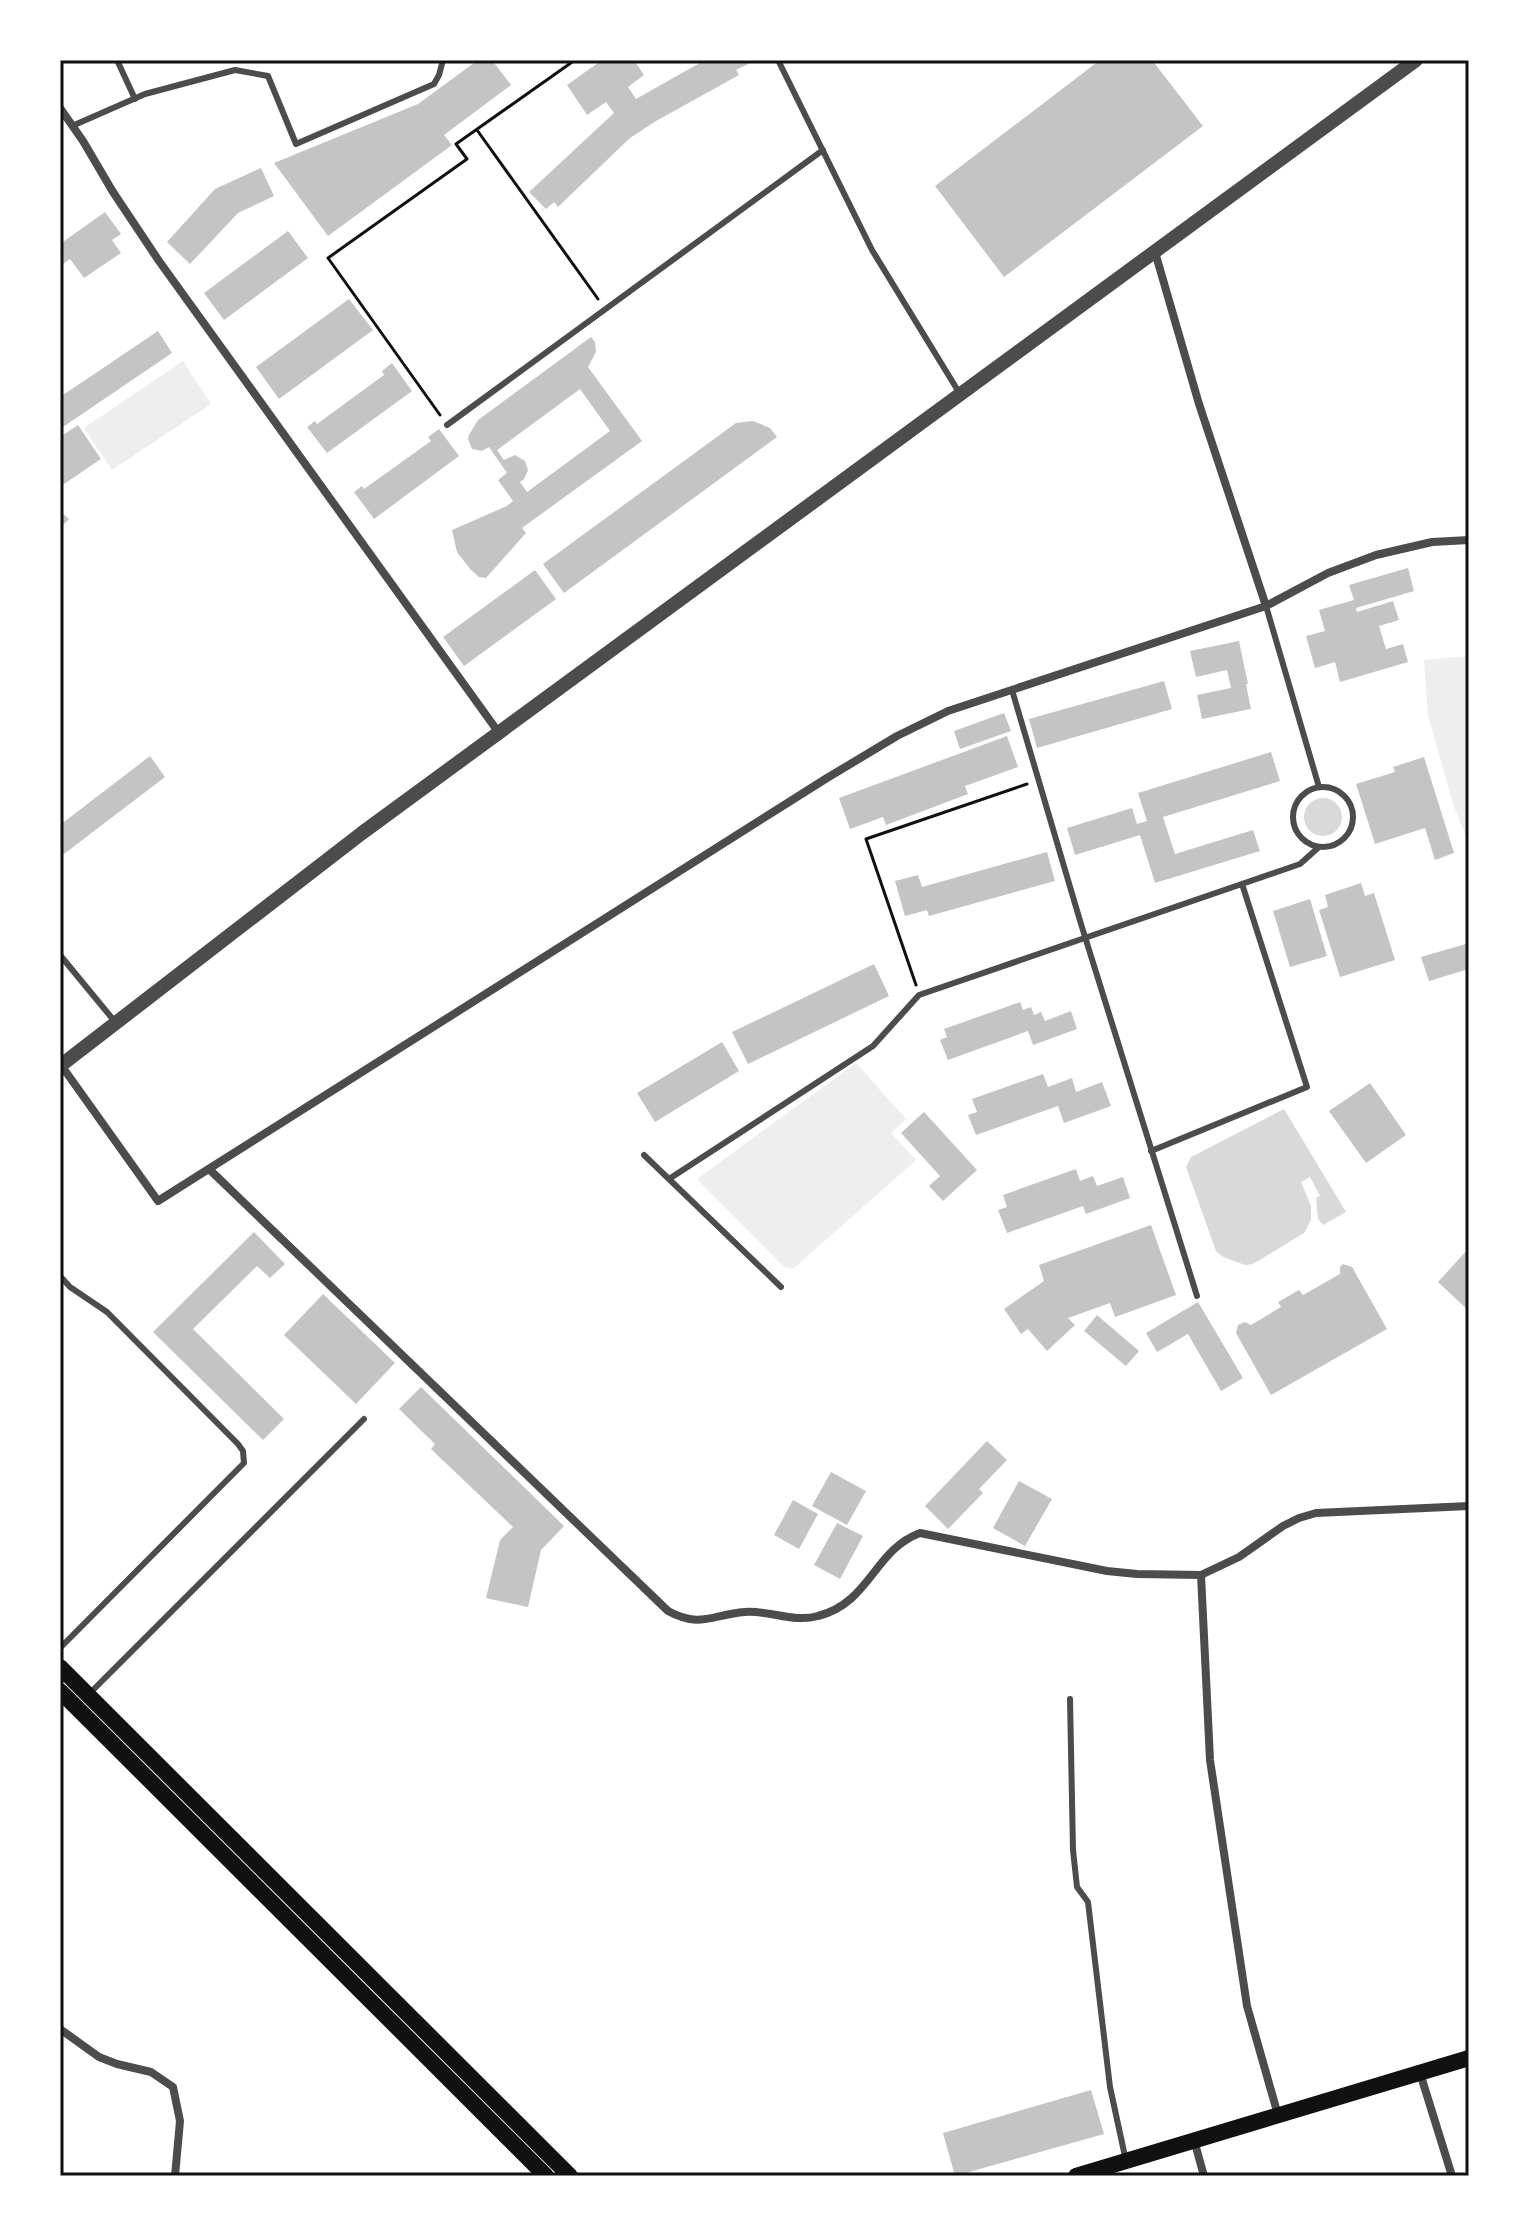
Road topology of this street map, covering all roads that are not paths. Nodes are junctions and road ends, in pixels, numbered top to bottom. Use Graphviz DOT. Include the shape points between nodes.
graph roads {
  1 [pos="117,60"];
  2 [pos="443,60"];
  3 [pos="778,60"];
  4 [pos="1416,60"];
  5 [pos="135,99"];
  6 [pos="60,108"];
  7 [pos="72,126"];
  8 [pos="823,150"];
  9 [pos="1155,252"];
  10 [pos="961,394"];
  11 [pos="447,425"];
  12 [pos="1469,540"];
  13 [pos="1266,606"];
  14 [pos="1012,690"];
  15 [pos="499,733"];
  16 [pos="1319,787"];
  17 [pos="1319,847"];
  18 [pos="1242,884"];
  19 [pos="1085,938"];
  20 [pos="60,955"];
  21 [pos="116,1023"];
  22 [pos="61,1066"];
  23 [pos="1151,1151"];
  24 [pos="644,1155"];
  25 [pos="209,1169"];
  26 [pos="669,1179"];
  27 [pos="60,1276"];
  28 [pos="781,1287"];
  29 [pos="1197,1296"];
  30 [pos="364,1419"];
  31 [pos="1469,1506"];
  32 [pos="1201,1575"];
  33 [pos="60,1648"];
  34 [pos="60,1667"];
  35 [pos="60,1691"];
  36 [pos="88,1695"];
  37 [pos="1070,1699"];
  38 [pos="60,2029"];
  39 [pos="1469,2058"];
  40 [pos="1420,2073"];
  41 [pos="1278,2115"];
  42 [pos="1194,2140"];
  43 [pos="1126,2161"];
  44 [pos="175,2176"];
  45 [pos="546,2176"];
  46 [pos="570,2176"];
  47 [pos="1076,2176"];
  48 [pos="1204,2176"];
  49 [pos="1452,2176"];
  1 -- 5 [label="lane"];
  2 -- 5 [label="lane" via="434,84 296,144 268,76 235,70"];
  3 -- 8 [label="lane"];
  4 -- 9 [label="street"];
  5 -- 7 [label="lane"];
  6 -- 7 [label="street"];
  7 -- 15 [label="street" via="159,261"];
  8 -- 10 [label="lane" via="872,250"];
  8 -- 11 [label="lane"];
  9 -- 10 [label="street"];
  9 -- 13 [label="street"];
  10 -- 15 [label="street"];
  12 -- 13 [label="street" via="1376,555"];
  13 -- 14 [label="street"];
  13 -- 16 [label="lane"];
  14 -- 19 [label="lane"];
  14 -- 25 [label="street" via="948,711 873,750"];
  15 -- 21 [label="street"];
  16 -- 17 [label="lane" via="1303,793 1292,814 1299,836"];
  16 -- 17 [label="lane" via="1347,798 1353,820 1342,841"];
  17 -- 18 [label="lane" via="1300,864"];
  18 -- 19 [label="lane"];
  18 -- 23 [label="lane" via="1307,1087"];
  19 -- 23 [label="lane"];
  19 -- 26 [label="lane" via="919,995 873,1046"];
  20 -- 21 [label="lane"];
  21 -- 22 [label="street"];
  22 -- 25 [label="street" via="158,1201"];
  23 -- 29 [label="lane"];
  24 -- 26 [label="lane"];
  25 -- 32 [label="street" via="677,1616 703,1621 744,1612 797,1618 832,1612 854,1598 900,1543 920,1533 1107,1571"];
  26 -- 28 [label="lane"];
  27 -- 33 [label="lane" via="107,1312 228,1433 243,1451 244,1463"];
  30 -- 36 [label="lane"];
  31 -- 32 [label="street" via="1316,1513 1283,1526 1239,1557"];
  32 -- 41 [label="street" via="1210,1760 1247,2006"];
  34 -- 36 [label="main road"];
  35 -- 45 [label="main road"];
  36 -- 46 [label="main road"];
  37 -- 43 [label="lane" via="1077,1887 1088,1902 1110,2087"];
  38 -- 44 [label="street" via="99,2057 151,2072 173,2087 180,2121"];
  39 -- 40 [label="main road"];
  40 -- 41 [label="main road"];
  40 -- 49 [label="street"];
  41 -- 42 [label="main road"];
  42 -- 43 [label="main road"];
  42 -- 48 [label="street"];
  43 -- 47 [label="main road"];
}
